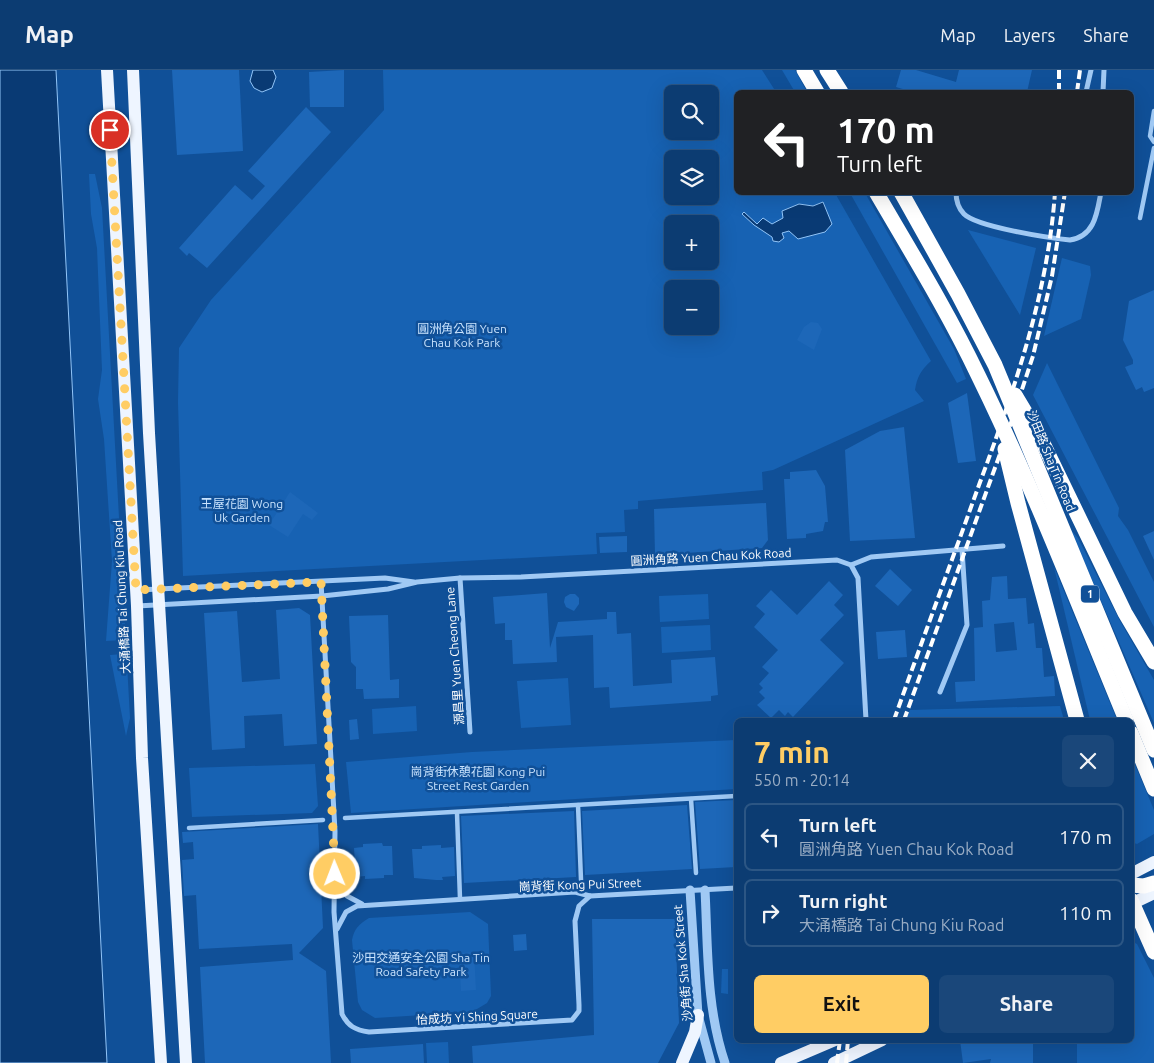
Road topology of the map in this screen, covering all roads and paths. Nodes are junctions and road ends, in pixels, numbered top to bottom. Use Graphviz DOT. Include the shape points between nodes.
graph roads {
  1 [pos="107,70"];
  2 [pos="133,70"];
  3 [pos="804,70"];
  4 [pos="827,70"];
  5 [pos="1091,70"];
  6 [pos="1104,70"];
  7 [pos="816,90"];
  8 [pos="840,90"];
  9 [pos="1086,90"];
  10 [pos="1103,90"];
  11 [pos="1154,111"];
  12 [pos="1154,142"];
  13 [pos="1154,148"];
  14 [pos="878,195"];
  15 [pos="903,195"];
  16 [pos="956,195"];
  17 [pos="1099,195"];
  18 [pos="1140,218"];
  19 [pos="995,365"];
  20 [pos="997,416"];
  21 [pos="1003,546"];
  22 [pos="962,550"];
  23 [pos="850,565"];
  24 [pos="460,578"];
  25 [pos="321,582"];
  26 [pos="417,582"];
  27 [pos="158,589"];
  28 [pos="136,590"];
  29 [pos="322,596"];
  30 [pos="159,605"];
  31 [pos="136,606"];
  32 [pos="1154,662"];
  33 [pos="940,692"];
  34 [pos="866,718"];
  35 [pos="1076,718"];
  36 [pos="1125,718"];
  37 [pos="470,732"];
  38 [pos="1134,740"];
  39 [pos="1154,750"];
  40 [pos="1154,789"];
  41 [pos="734,796"];
  42 [pos="691,799"];
  43 [pos="578,805"];
  44 [pos="457,812"];
  45 [pos="345,818"];
  46 [pos="323,820"];
  47 [pos="189,828"];
  48 [pos="1154,862"];
  49 [pos="1134,872"];
  50 [pos="696,873"];
  51 [pos="335,874"];
  52 [pos="582,880"];
  53 [pos="1154,883"];
  54 [pos="1134,885"];
  55 [pos="734,888"];
  56 [pos="690,890"];
  57 [pos="705,890"];
  58 [pos="1154,893"];
  59 [pos="590,896"];
  60 [pos="460,899"];
  61 [pos="1134,901"];
  62 [pos="365,906"];
  63 [pos="1134,907"];
  64 [pos="337,930"];
  65 [pos="1154,952"];
  66 [pos="698,1015"];
  67 [pos="828,1043"];
  68 [pos="876,1043"];
  69 [pos="161,1063"];
  70 [pos="186,1063"];
  71 [pos="682,1063"];
  72 [pos="711,1063"];
  73 [pos="725,1063"];
  74 [pos="781,1063"];
  75 [pos="834,1063"];
  1 -- 28 [label="main road, 大涌橋路 Tai Chung Kiu Road"];
  2 -- 27 [label="main road"];
  3 -- 7 [label="highway"];
  4 -- 8 [label="highway"];
  5 -- 9 [label="street"];
  6 -- 10 [label="street"];
  11 -- 12 [label="street" via="1150,136"];
  13 -- 18 [label="street"];
  14 -- 20 [label="highway, 1" via="942,306"];
  15 -- 19 [label="highway, 沙田路 Sha Tin Road / 1"];
  16 -- 17 [label="street" via="958,206 969,218 1070,240 1083,236 1093,225"];
  19 -- 32 [label="highway" via="1033,424 1125,613"];
  19 -- 39 [label="highway, 沙田路 Sha Tin Road / 1"];
  20 -- 35 [label="highway"];
  20 -- 36 [label="highway, 1" via="1050,534"];
  21 -- 22 [label="street, 圓洲角路 Yuen Chau Kok Road"];
  22 -- 23 [label="street, 圓洲角路 Yuen Chau Kok Road" via="871,557"];
  22 -- 33 [label="street" via="967,625"];
  23 -- 24 [label="street, 圓洲角路 Yuen Chau Kok Road" via="837,560"];
  23 -- 34 [label="street" via="858,578"];
  24 -- 26 [label="street, 圓洲角路 Yuen Chau Kok Road"];
  24 -- 37 [label="street, 源昌里 Yuen Cheong Lane"];
  25 -- 26 [label="street, 圓洲角路 Yuen Chau Kok Road" via="385,578"];
  25 -- 27 [label="street, 圓洲角路 Yuen Chau Kok Road"];
  25 -- 29 [label="street"];
  26 -- 29 [label="street, 圓洲角路 Yuen Chau Kok Road" via="388,590"];
  27 -- 28 [label="street, 圓洲角路 Yuen Chau Kok Road"];
  27 -- 30 [label="main road"];
  28 -- 31 [label="main road, 大涌橋路 Tai Chung Kiu Road"];
  29 -- 30 [label="street, 圓洲角路 Yuen Chau Kok Road"];
  29 -- 51 [label="street"];
  30 -- 31 [label="street, 圓洲角路 Yuen Chau Kok Road"];
  30 -- 70 [label="main road"];
  31 -- 69 [label="main road, 大涌橋路 Tai Chung Kiu Road"];
  38 -- 40 [label="highway"];
  41 -- 42 [label="street"];
  42 -- 43 [label="street"];
  42 -- 50 [label="street"];
  43 -- 44 [label="street"];
  43 -- 52 [label="street"];
  44 -- 45 [label="street"];
  44 -- 60 [label="street"];
  46 -- 47 [label="street"];
  48 -- 49 [label="main road"];
  51 -- 62 [label="street" via="347,896"];
  51 -- 64 [label="street"];
  53 -- 54 [label="highway"];
  55 -- 57 [label="street, 崗背街 Kong Pui Street"];
  56 -- 57 [label="street, 崗背街 Kong Pui Street"];
  56 -- 59 [label="street, 崗背街 Kong Pui Street"];
  56 -- 66 [label="street, 沙角街 Sha Kok Street"];
  57 -- 73 [label="street, 沙角街 Sha Kok Street" via="710,999"];
  58 -- 61 [label="main road"];
  59 -- 60 [label="street, 崗背街 Kong Pui Street" via="575,892"];
  59 -- 64 [label="street, 怡成坊 Yi Shing Square" via="579,906 576,914 579,1011 568,1022 358,1031 342,1014"];
  60 -- 62 [label="street, 崗背街 Kong Pui Street"];
  62 -- 64 [label="street, 崗背街 Kong Pui Street" via="346,912"];
  63 -- 65 [label="highway"];
  66 -- 71 [label="main road" via="695,1032"];
  66 -- 72 [label="street, 沙角街 Sha Kok Street"];
  67 -- 74 [label="main road"];
  68 -- 75 [label="main road"];
}
